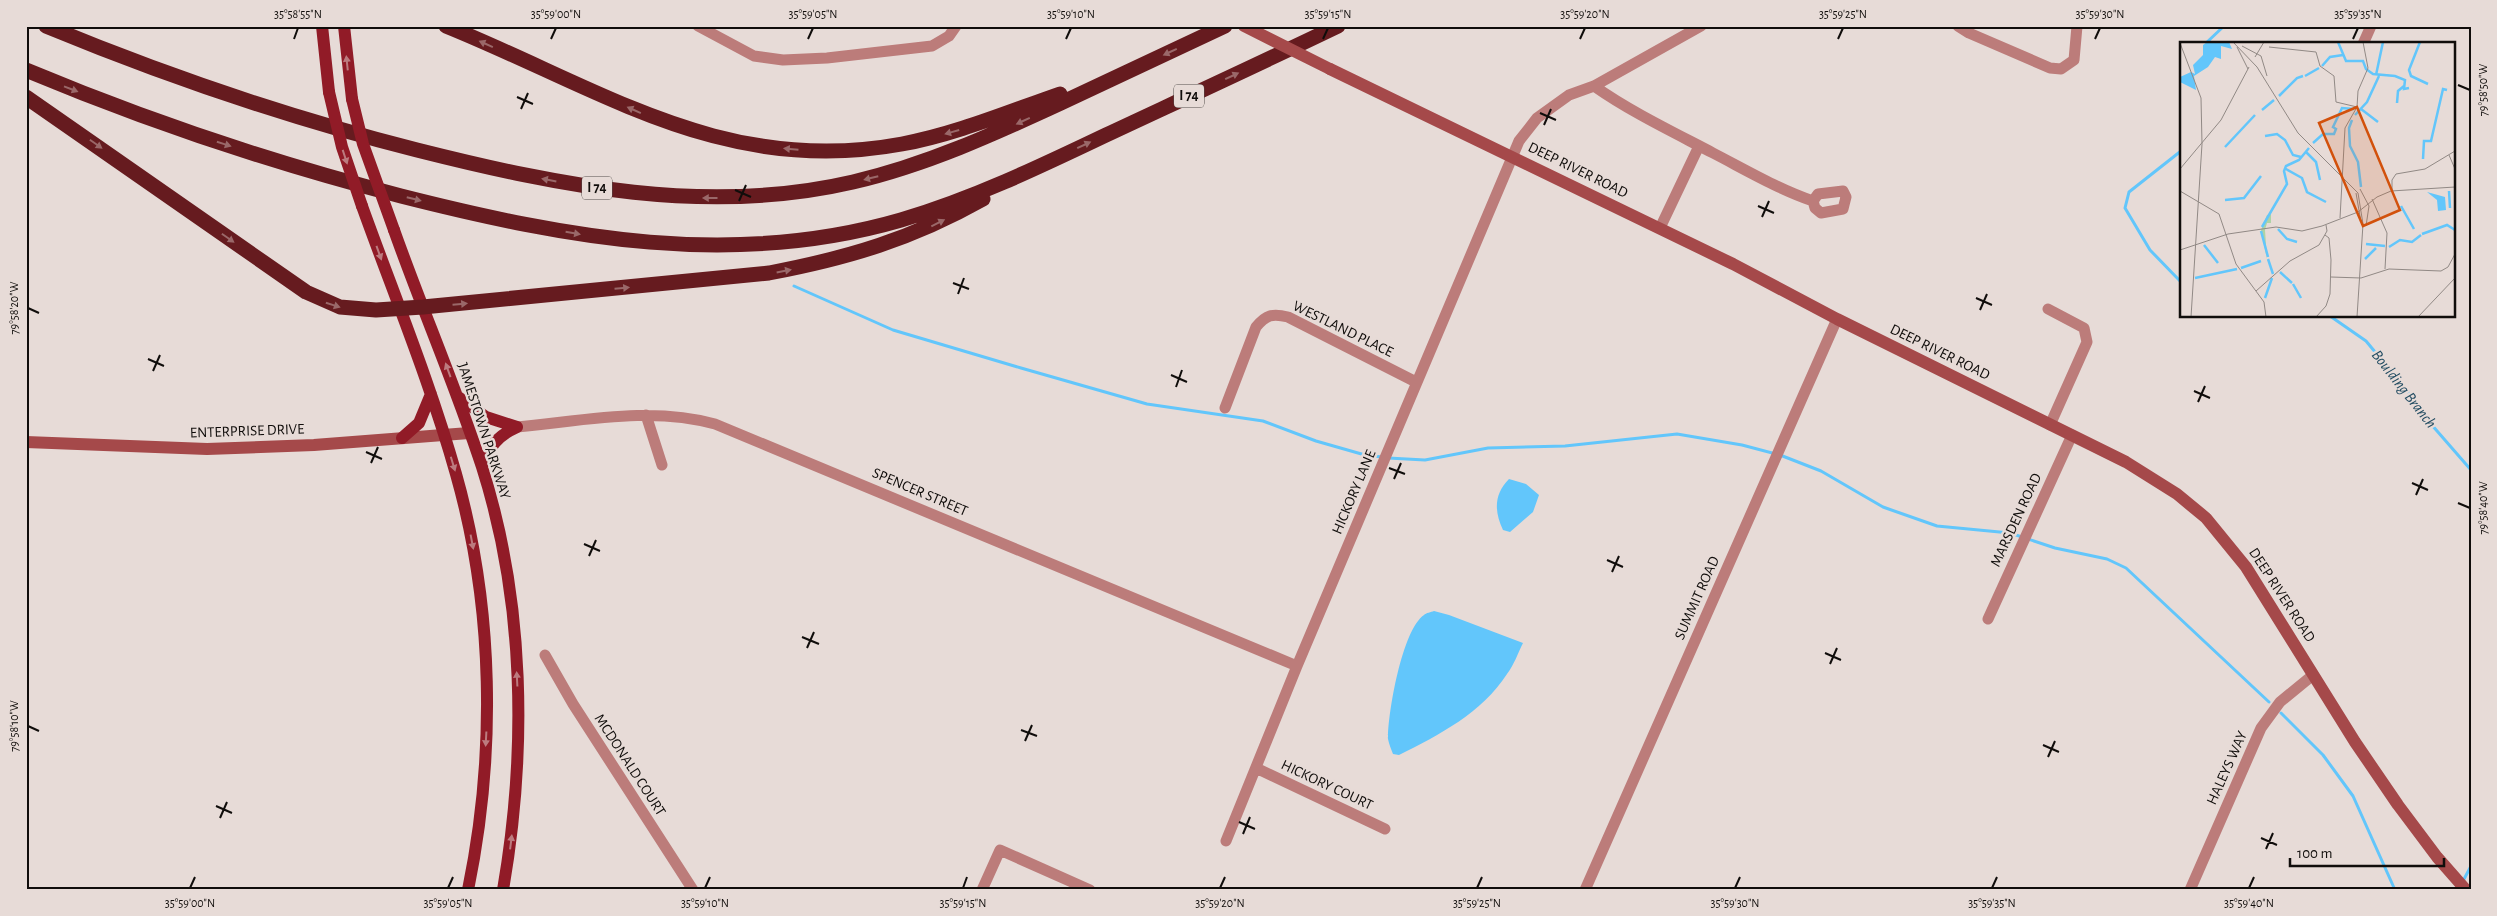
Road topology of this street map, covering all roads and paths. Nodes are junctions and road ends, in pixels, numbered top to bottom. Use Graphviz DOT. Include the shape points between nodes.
graph roads {
  1 [pos="46,26"];
  2 [pos="322,26"];
  3 [pos="344,26"];
  4 [pos="446,26"];
  5 [pos="698,26"];
  6 [pos="956,26"];
  7 [pos="1225,26"];
  8 [pos="1244,26"];
  9 [pos="1338,26"];
  10 [pos="1701,26"];
  11 [pos="1958,26"];
  12 [pos="2077,26"];
  13 [pos="2371,26"];
  14 [pos="710,29"];
  15 [pos="2364,42"];
  16 [pos="1146,63"];
  17 [pos="26,70"];
  18 [pos="1594,86"];
  19 [pos="26,97"];
  20 [pos="1699,146"];
  21 [pos="1512,156"];
  22 [pos="1040,166"];
  23 [pos="1813,201"];
  24 [pos="1660,228"];
  25 [pos="423,307"];
  26 [pos="399,308"];
  27 [pos="2048,309"];
  28 [pos="1837,319"];
  29 [pos="1416,382"];
  30 [pos="431,394"];
  31 [pos="457,396"];
  32 [pos="1225,408"];
  33 [pos="646,415"];
  34 [pos="2050,425"];
  35 [pos="517,427"];
  36 [pos="469,433"];
  37 [pos="444,435"];
  38 [pos="2072,435"];
  39 [pos="402,438"];
  40 [pos="26,442"];
  41 [pos="662,465"];
  42 [pos="482,467"];
  43 [pos="1988,619"];
  44 [pos="545,655"];
  45 [pos="1297,666"];
  46 [pos="2313,675"];
  47 [pos="1256,768"];
  48 [pos="1385,830"];
  49 [pos="1226,841"];
  50 [pos="468,890"];
  51 [pos="503,890"];
  52 [pos="693,890"];
  53 [pos="982,890"];
  54 [pos="1090,890"];
  55 [pos="1585,890"];
  56 [pos="2190,890"];
  57 [pos="2466,890"];
  16 -- 1 [label="highway, I 74, one-way" via="987,136 887,173 784,194 678,197 554,181 384,142 234,97"];
  2 -- 26 [label="main road, one-way, bridge" via="329,92 342,148"];
  25 -- 3 [label="main road, JAMESTOWN PARKWAY, one-way, bridge" via="363,144 352,99"];
  16 -- 4 [label="highway, one-way" via="930,138 872,149 818,151 740,143 675,126"];
  5 -- 14 [label="street"];
  6 -- 14 [label="street" via="949,36 932,46 792,59 754,56"];
  7 -- 16 [label="highway, I 74, one-way"];
  8 -- 21 [label="street, DEEP RIVER ROAD, bridge"];
  22 -- 9 [label="highway, I 74, one-way"];
  10 -- 18 [label="street, HICKORY LANE"];
  11 -- 12 [label="street" via="2050,68 2061,69 2074,60"];
  13 -- 15 [label="street"];
  17 -- 22 [label="highway, I 74, one-way" via="174,128 327,176 490,217 637,242 742,245 826,237 936,208"];
  18 -- 20 [label="street"];
  18 -- 21 [label="street, HICKORY LANE" via="1569,95 1537,118"];
  19 -- 26 [label="highway, one-way" via="318,299 351,309"];
  20 -- 23 [label="street" via="1791,194"];
  20 -- 24 [label="street"];
  21 -- 24 [label="street, DEEP RIVER ROAD"];
  21 -- 29 [label="street, HICKORY LANE"];
  25 -- 22 [label="highway, one-way" via="769,274 816,264 929,228"];
  24 -- 28 [label="street, DEEP RIVER ROAD"];
  25 -- 26 [label="highway"];
  31 -- 25 [label="main road, JAMESTOWN PARKWAY, one-way"];
  26 -- 30 [label="main road"];
  27 -- 34 [label="street" via="2084,328 2087,342"];
  28 -- 34 [label="street, DEEP RIVER ROAD"];
  28 -- 55 [label="street, SUMMIT ROAD"];
  29 -- 32 [label="street, WESTLAND PLACE" via="1288,317 1276,314 1265,317 1256,327"];
  29 -- 45 [label="street, HICKORY LANE"];
  30 -- 37 [label="main road"];
  30 -- 39 [label="main road" via="419,423"];
  31 -- 35 [label="main road" via="486,418"];
  31 -- 36 [label="main road, JAMESTOWN PARKWAY"];
  33 -- 35 [label="street, SPENCER STREET"];
  33 -- 41 [label="street"];
  33 -- 45 [label="street, SPENCER STREET" via="684,416 731,429"];
  34 -- 38 [label="street, DEEP RIVER ROAD"];
  35 -- 42 [label="main road" via="493,443"];
  36 -- 37 [label="street, ENTERPRISE DRIVE"];
  36 -- 42 [label="main road, JAMESTOWN PARKWAY"];
  37 -- 39 [label="street, ENTERPRISE DRIVE"];
  37 -- 50 [label="main road, one-way" via="473,547 486,660 485,766"];
  38 -- 43 [label="street, MARSDEN ROAD"];
  38 -- 46 [label="street, DEEP RIVER ROAD" via="2161,482 2206,518 2256,582"];
  39 -- 40 [label="street, ENTERPRISE DRIVE" via="207,449"];
  51 -- 42 [label="main road, JAMESTOWN PARKWAY, one-way" via="517,768 517,668 506,578"];
  44 -- 52 [label="street, MCDONALD COURT"];
  45 -- 47 [label="street, HICKORY LANE"];
  46 -- 56 [label="street, HALEYS WAY" via="2280,702 2261,728"];
  46 -- 57 [label="street, DEEP RIVER ROAD" via="2398,805"];
  47 -- 48 [label="street, HICKORY COURT"];
  47 -- 49 [label="street, HICKORY LANE"];
  53 -- 54 [label="street" via="1000,850"];
}
